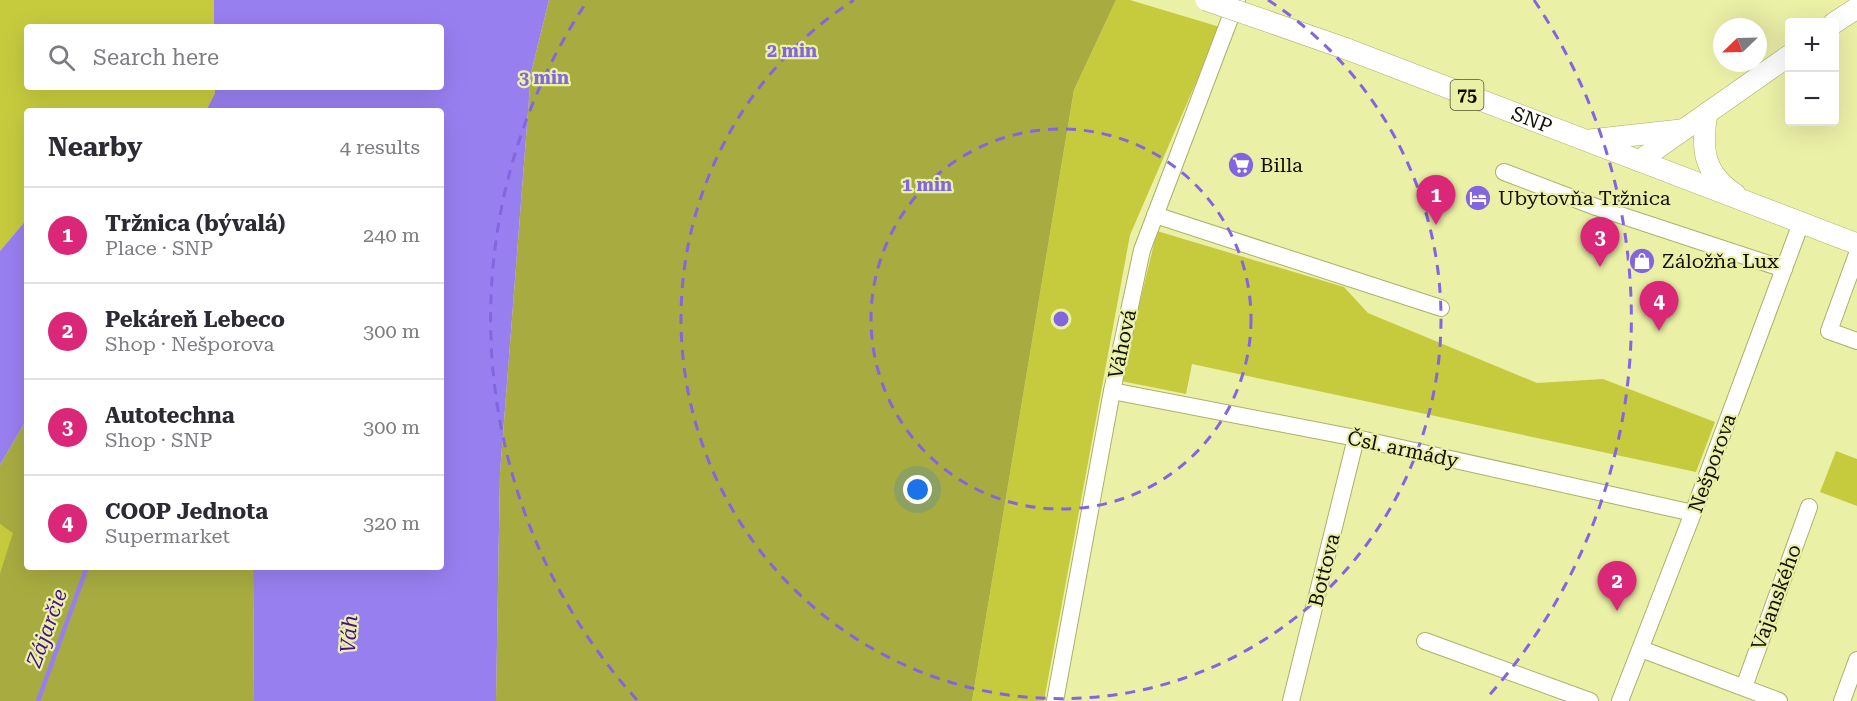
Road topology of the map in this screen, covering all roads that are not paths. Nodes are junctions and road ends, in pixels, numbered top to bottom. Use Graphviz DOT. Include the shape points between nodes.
graph roads {
  1 [pos="1206,0"];
  2 [pos="1237,0"];
  3 [pos="1857,8"];
  4 [pos="1839,21"];
  5 [pos="1785,58"];
  6 [pos="1707,113"];
  7 [pos="1685,129"];
  8 [pos="1587,140"];
  9 [pos="1639,161"];
  10 [pos="1504,172"];
  11 [pos="1748,203"];
  12 [pos="1155,215"];
  13 [pos="1801,223"];
  14 [pos="1857,244"];
  15 [pos="1857,254"];
  16 [pos="1784,269"];
  17 [pos="1441,308"];
  18 [pos="1857,341"];
  19 [pos="1112,391"];
  20 [pos="1356,438"];
  21 [pos="1809,507"];
  22 [pos="1693,513"];
  23 [pos="1425,641"];
  24 [pos="1641,649"];
  25 [pos="1857,660"];
  26 [pos="1744,687"];
  27 [pos="1054,701"];
  28 [pos="1291,701"];
  29 [pos="1590,701"];
  30 [pos="1620,701"];
  31 [pos="1779,701"];
  32 [pos="1842,701"];
  1 -- 8 [label="main road, SNP / 75, bridge"];
  2 -- 12 [label="street, Váhová"];
  3 -- 4 [label="main road"];
  5 -- 6 [label="main road"];
  6 -- 7 [label="main road"];
  6 -- 11 [label="main road" via="1703,135 1708,161 1724,187"];
  7 -- 8 [label="main road"];
  7 -- 9 [label="main road"];
  8 -- 9 [label="main road, SNP / 75"];
  9 -- 11 [label="main road, SNP / 75"];
  10 -- 16 [label="street"];
  11 -- 13 [label="main road, SNP / 75"];
  12 -- 17 [label="street"];
  12 -- 19 [label="street, Váhová" via="1137,267"];
  13 -- 14 [label="main road, SNP / 75"];
  13 -- 16 [label="street, Nešporova"];
  15 -- 18 [label="street" via="1828,331"];
  16 -- 22 [label="street, Nešporova"];
  19 -- 20 [label="street, Čsl. armády"];
  19 -- 27 [label="street, Váhová"];
  20 -- 22 [label="street, Čsl. armády"];
  20 -- 28 [label="street, Bottova"];
  21 -- 26 [label="street, Vajanského"];
  22 -- 24 [label="street, Nešporova"];
  23 -- 29 [label="street"];
  24 -- 26 [label="street"];
  24 -- 30 [label="street, Nešporova"];
  25 -- 32 [label="street"];
  26 -- 31 [label="street"];
}
